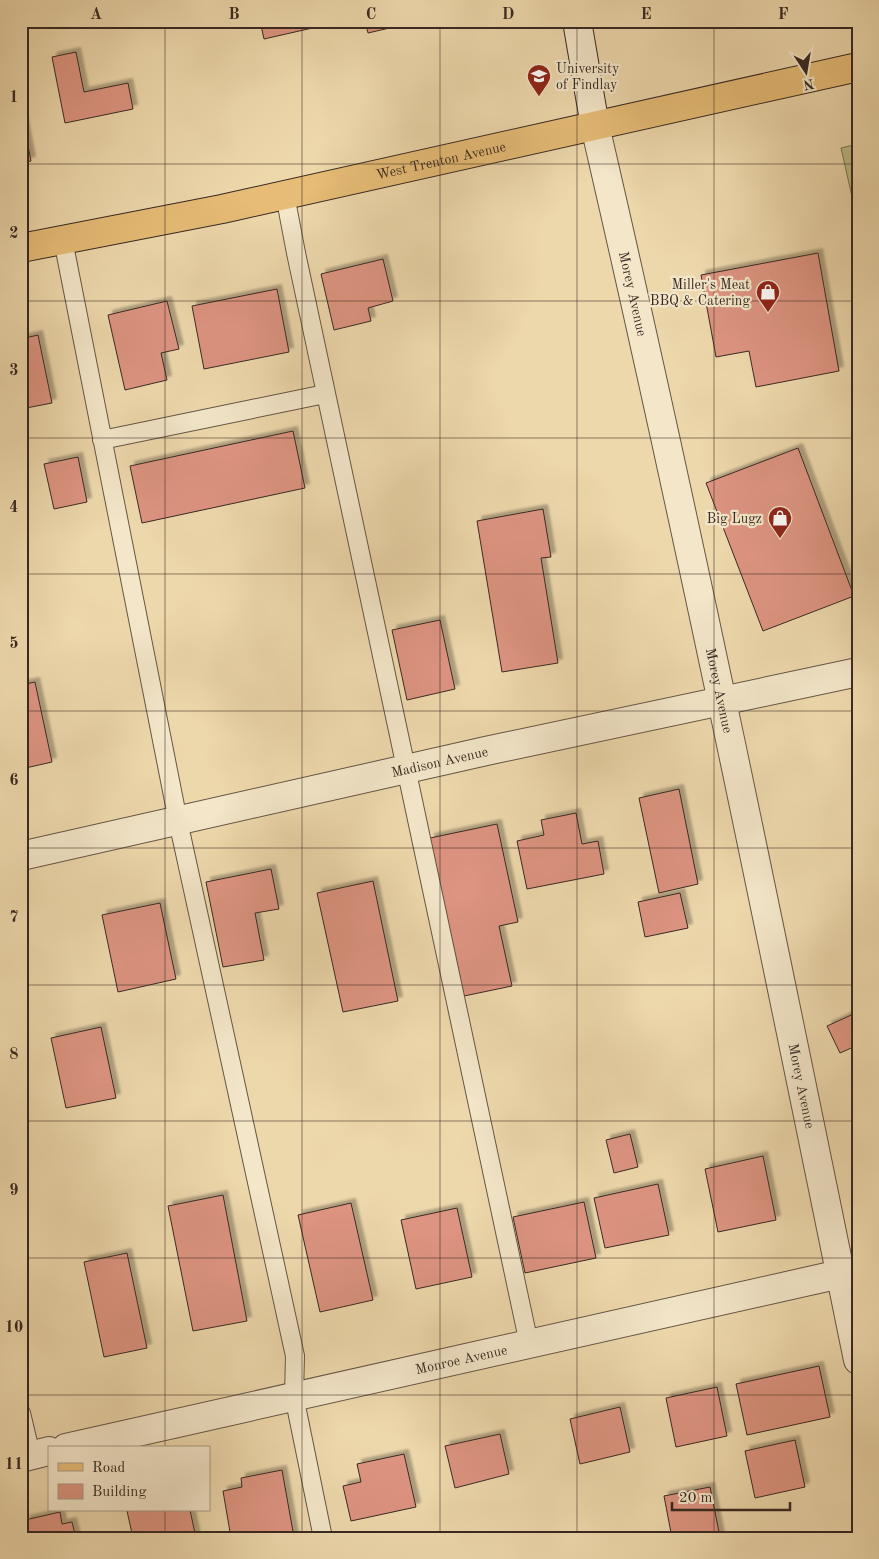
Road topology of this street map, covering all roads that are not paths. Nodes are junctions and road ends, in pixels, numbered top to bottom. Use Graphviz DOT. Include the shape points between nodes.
graph roads {
  1 [pos="577,21"];
  2 [pos="858,67"];
  3 [pos="595,126"];
  4 [pos="284,195"];
  5 [pos="63,240"];
  6 [pos="21,248"];
  7 [pos="325,394"];
  8 [pos="102,440"];
  9 [pos="858,672"];
  10 [pos="722,700"];
  11 [pos="405,769"];
  12 [pos="178,821"];
  13 [pos="21,856"];
  14 [pos="849,1272"];
  15 [pos="529,1344"];
  16 [pos="858,1360"];
  17 [pos="294,1396"];
  18 [pos="21,1413"];
  19 [pos="75,1446"];
  20 [pos="34,1455"];
  21 [pos="323,1538"];
  1 -- 3 [label="street, Morey Avenue"];
  2 -- 3 [label="main road, West Trenton Avenue"];
  3 -- 4 [label="main road, West Trenton Avenue"];
  3 -- 10 [label="street, Morey Avenue"];
  4 -- 5 [label="main road, West Trenton Avenue"];
  4 -- 7 [label="lane"];
  5 -- 6 [label="main road, West Trenton Avenue"];
  5 -- 8 [label="lane"];
  7 -- 8 [label="lane"];
  7 -- 11 [label="lane"];
  8 -- 12 [label="lane"];
  9 -- 10 [label="street, Madison Avenue"];
  10 -- 11 [label="street, Madison Avenue"];
  10 -- 14 [label="street, Morey Avenue"];
  11 -- 12 [label="street, Madison Avenue"];
  11 -- 15 [label="lane"];
  12 -- 13 [label="street, Madison Avenue"];
  12 -- 17 [label="lane" via="294,1356"];
  14 -- 15 [label="street, Monroe Avenue"];
  14 -- 16 [label="street, Morey Avenue"];
  15 -- 17 [label="street, Monroe Avenue"];
  17 -- 19 [label="street, Monroe Avenue"];
  17 -- 21 [label="lane"];
  18 -- 20 [label="lane"];
}
